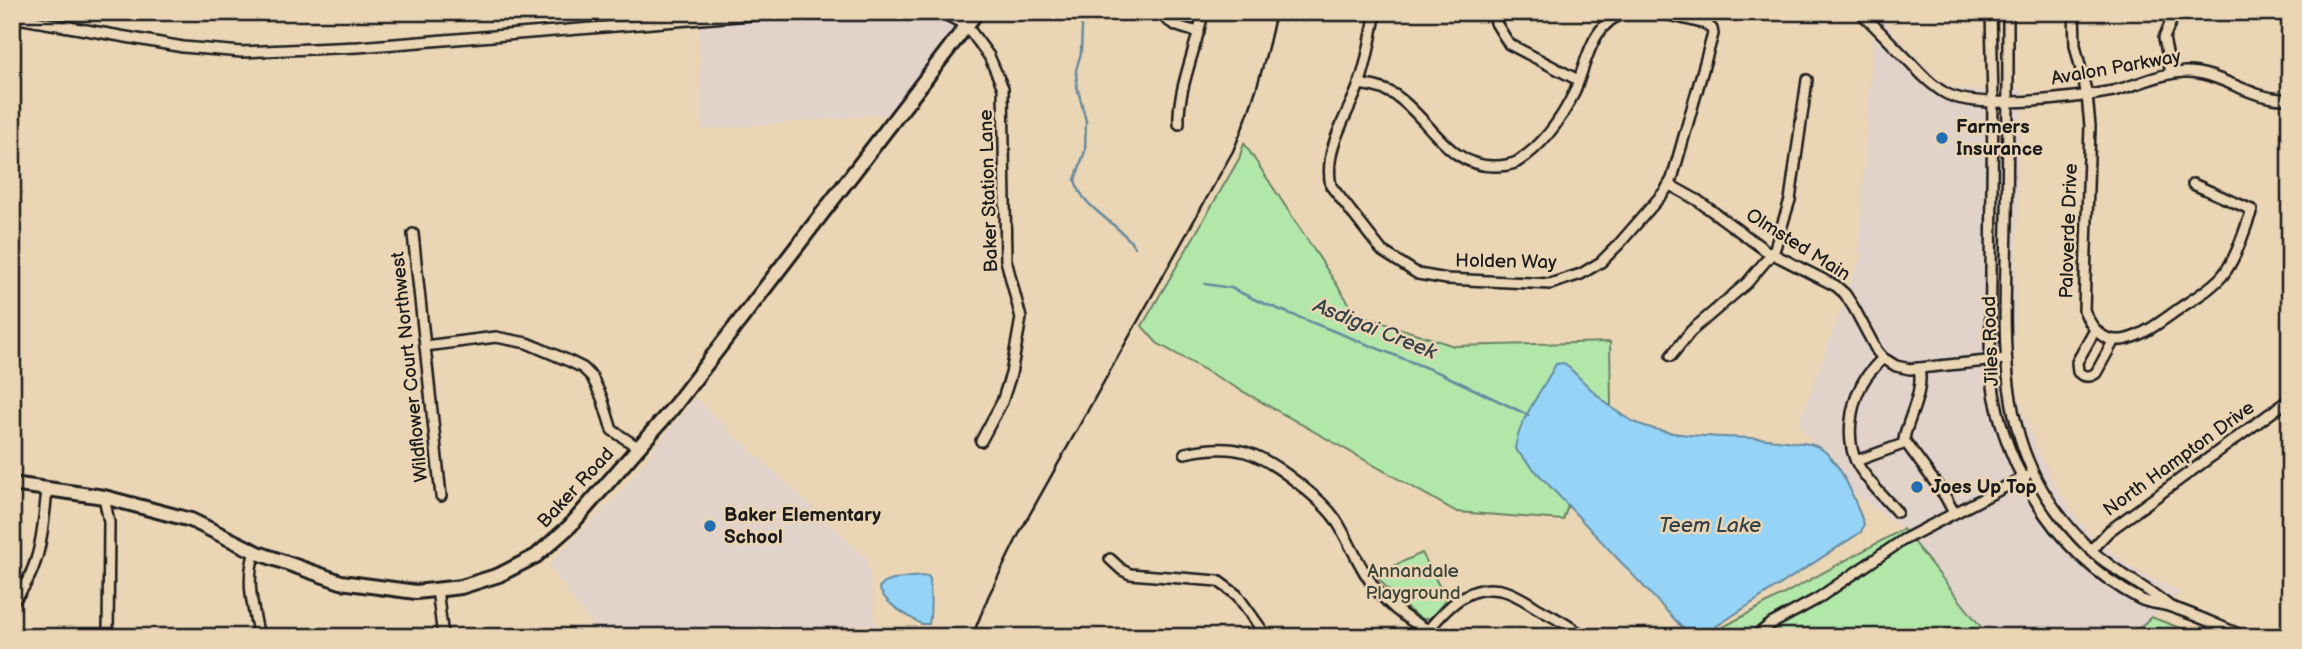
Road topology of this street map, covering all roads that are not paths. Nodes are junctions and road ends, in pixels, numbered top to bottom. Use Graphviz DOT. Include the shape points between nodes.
graph roads {
  1 [pos="789,12"];
  2 [pos="940,12"];
  3 [pos="977,12"];
  4 [pos="1159,12"];
  5 [pos="1203,12"];
  6 [pos="1376,12"];
  7 [pos="1494,12"];
  8 [pos="1627,12"];
  9 [pos="1657,12"];
  10 [pos="1860,12"];
  11 [pos="1991,12"];
  12 [pos="2008,12"];
  13 [pos="2074,12"];
  14 [pos="2175,12"];
  15 [pos="12,17"];
  16 [pos="966,25"];
  17 [pos="1199,32"];
  18 [pos="2171,73"];
  19 [pos="1578,80"];
  20 [pos="1807,80"];
  21 [pos="1359,84"];
  22 [pos="2087,95"];
  23 [pos="2282,99"];
  24 [pos="2008,102"];
  25 [pos="1993,103"];
  26 [pos="1179,124"];
  27 [pos="2193,184"];
  28 [pos="1670,185"];
  29 [pos="413,234"];
  30 [pos="1772,253"];
  31 [pos="2095,330"];
  32 [pos="2114,340"];
  33 [pos="425,346"];
  34 [pos="1671,356"];
  35 [pos="1883,358"];
  36 [pos="1990,359"];
  37 [pos="2006,359"];
  38 [pos="1919,368"];
  39 [pos="2290,400"];
  40 [pos="981,441"];
  41 [pos="1906,443"];
  42 [pos="639,449"];
  43 [pos="1185,453"];
  44 [pos="1856,461"];
  45 [pos="2035,472"];
  46 [pos="2023,478"];
  47 [pos="12,484"];
  48 [pos="47,489"];
  49 [pos="441,496"];
  50 [pos="104,497"];
  51 [pos="1896,512"];
  52 [pos="1954,513"];
  53 [pos="2091,550"];
  54 [pos="255,552"];
  55 [pos="1110,559"];
  56 [pos="438,589"];
  57 [pos="12,602"];
  58 [pos="2169,606"];
  59 [pos="1429,629"];
  60 [pos="108,637"];
  61 [pos="259,637"];
  62 [pos="443,637"];
  63 [pos="1267,637"];
  64 [pos="1439,637"];
  65 [pos="1584,637"];
  66 [pos="1754,637"];
  67 [pos="2246,637"];
  1 -- 15 [label="street" via="242,52 183,47"];
  2 -- 16 [label="street"];
  3 -- 16 [label="main road, Baker Road"];
  4 -- 17 [label="street" via="1176,27"];
  5 -- 17 [label="street"];
  6 -- 21 [label="street, Holden Way"];
  7 -- 19 [label="street" via="1509,44"];
  8 -- 19 [label="street" via="1597,34"];
  9 -- 28 [label="street, Holden Way" via="1706,24 1713,34"];
  10 -- 25 [label="street" via="1937,88 1966,101"];
  11 -- 25 [label="street, Jiles Road"];
  12 -- 24 [label="street, Jiles Road"];
  13 -- 22 [label="street, Paloverde Drive" via="2075,45"];
  14 -- 18 [label="street" via="2164,38"];
  16 -- 40 [label="street, Baker Station Lane" via="989,56 1003,88 1006,260 1021,318 1002,402"];
  16 -- 42 [label="main road, Baker Road"];
  17 -- 26 [label="street" via="1178,110"];
  18 -- 22 [label="street, Avalon Parkway"];
  18 -- 23 [label="street, Avalon Parkway" via="2207,74 2250,93"];
  19 -- 21 [label="street" via="1568,104 1538,147 1513,164 1493,166 1464,160 1395,95"];
  20 -- 30 [label="street" via="1790,200"];
  21 -- 28 [label="street, Holden Way" via="1331,153 1331,186 1382,251 1418,274 1550,284 1564,281 1610,253"];
  22 -- 24 [label="street, Avalon Parkway"];
  22 -- 31 [label="street, Paloverde Drive" via="2091,126 2084,310"];
  24 -- 25 [label="street, Avalon Parkway"];
  24 -- 37 [label="street, Jiles Road"];
  25 -- 36 [label="street, Jiles Road"];
  27 -- 32 [label="street" via="2252,210 2230,264 2215,283 2144,334"];
  28 -- 30 [label="street, Olmsted Main"];
  29 -- 33 [label="street, Wildflower Court Northwest"];
  30 -- 34 [label="street"];
  30 -- 35 [label="street, Olmsted Main" via="1845,294"];
  31 -- 32 [label="street"];
  31 -- 32 [label="street" via="2077,362 2082,375 2096,373"];
  33 -- 42 [label="street" via="495,337 527,343 569,360 592,377 612,429"];
  33 -- 49 [label="street, Wildflower Court Northwest"];
  35 -- 38 [label="street" via="1896,366"];
  35 -- 44 [label="street" via="1858,392 1851,435"];
  36 -- 37 [label="street"];
  36 -- 38 [label="street"];
  36 -- 46 [label="street, Jiles Road" via="1999,421"];
  37 -- 45 [label="street, Jiles Road" via="2015,419"];
  38 -- 41 [label="street"];
  39 -- 53 [label="street, North Hampton Drive" via="2109,531"];
  41 -- 44 [label="street"];
  41 -- 52 [label="street"];
  42 -- 56 [label="main road, Baker Road" via="570,526 536,556 499,575"];
  43 -- 59 [label="street" via="1233,449 1283,471 1330,513 1379,593 1411,621"];
  44 -- 51 [label="street"];
  45 -- 46 [label="street"];
  45 -- 53 [label="street, Jiles Road" via="2052,505"];
  46 -- 52 [label="street"];
  46 -- 58 [label="street, Jiles Road" via="2055,529 2100,573 2144,601"];
  47 -- 48 [label="main road, Baker Road"];
  48 -- 50 [label="main road, Baker Road"];
  48 -- 57 [label="street" via="36,563"];
  50 -- 54 [label="main road, Baker Road" via="191,520"];
  50 -- 60 [label="street" via="109,522"];
  52 -- 66 [label="street" via="1903,540"];
  53 -- 58 [label="street, Jiles Road"];
  54 -- 56 [label="main road, Baker Road" via="341,582 416,592"];
  54 -- 61 [label="street" via="251,603"];
  55 -- 63 [label="street" via="1130,574 1218,581 1237,595"];
  56 -- 62 [label="street"];
  58 -- 67 [label="street, Jiles Road"];
  59 -- 64 [label="street"];
  59 -- 65 [label="street" via="1452,603 1473,592 1496,590 1509,592"];
}
